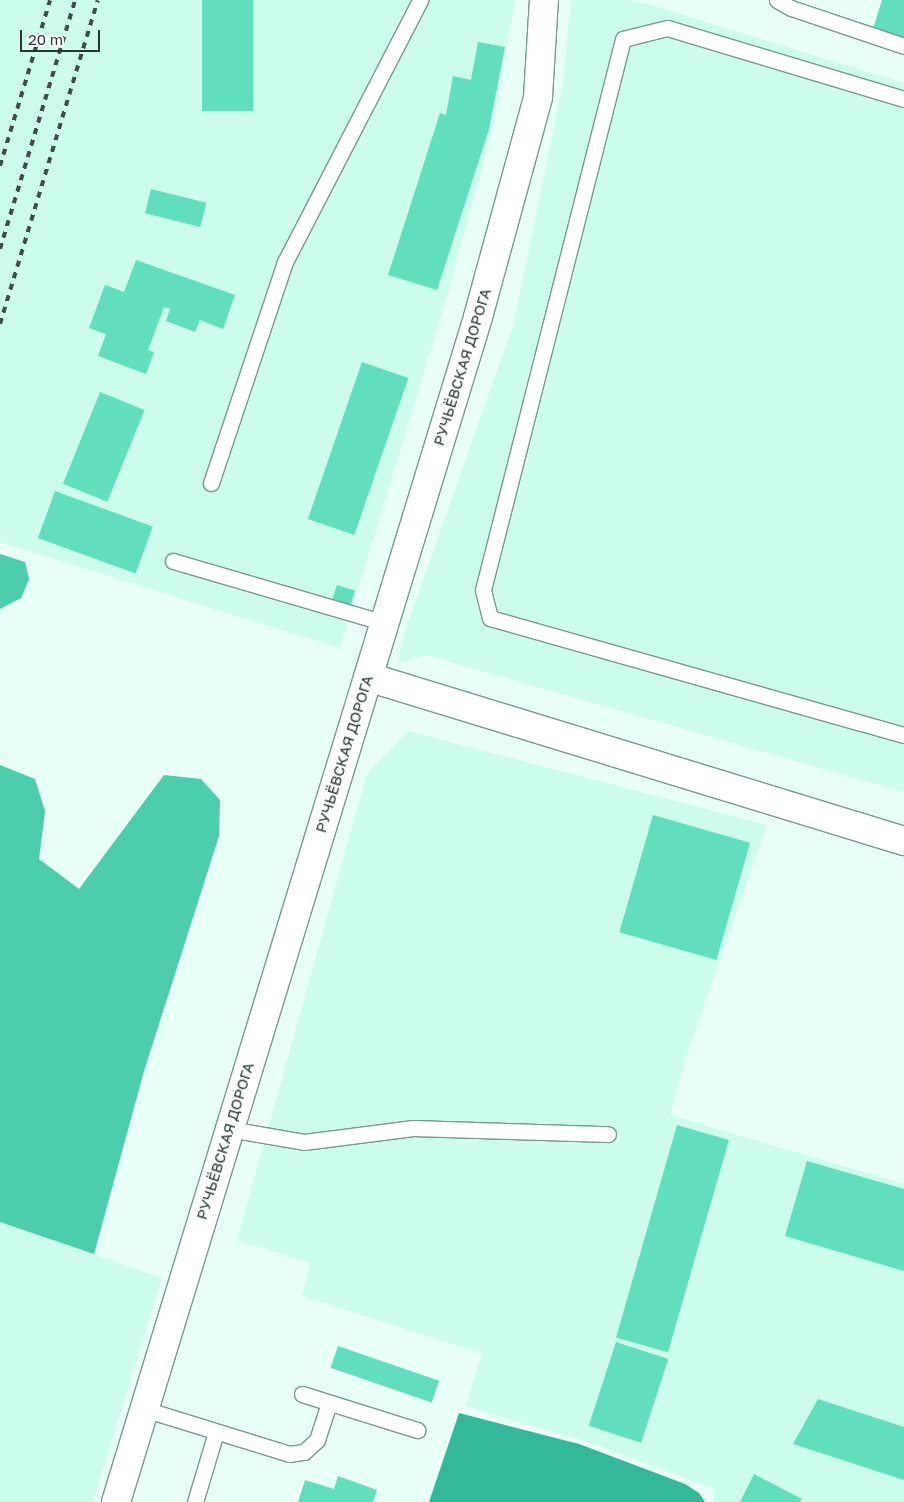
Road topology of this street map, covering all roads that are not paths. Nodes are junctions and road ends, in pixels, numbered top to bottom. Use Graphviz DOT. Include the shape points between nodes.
graph roads {
  1 [pos="420,0"];
  2 [pos="541,0"];
  3 [pos="778,0"];
  4 [pos="904,46"];
  5 [pos="904,99"];
  6 [pos="211,483"];
  7 [pos="173,561"];
  8 [pos="385,623"];
  9 [pos="368,677"];
  10 [pos="904,735"];
  11 [pos="904,841"];
  12 [pos="229,1129"];
  13 [pos="608,1134"];
  14 [pos="302,1394"];
  15 [pos="329,1402"];
  16 [pos="144,1409"];
  17 [pos="417,1430"];
  18 [pos="216,1432"];
  19 [pos="116,1502"];
  20 [pos="195,1502"];
  1 -- 6 [label="lane" via="285,262"];
  2 -- 8 [label="street, РУЧЬЁВСКАЯ ДОРОГА" via="538,96 478,317"];
  3 -- 4 [label="lane" via="791,8"];
  5 -- 10 [label="lane" via="667,28 624,40 483,590 490,618"];
  7 -- 8 [label="lane"];
  8 -- 9 [label="street, РУЧЬЁВСКАЯ ДОРОГА"];
  9 -- 11 [label="street"];
  9 -- 12 [label="street, РУЧЬЁВСКАЯ ДОРОГА"];
  12 -- 13 [label="lane" via="304,1142 413,1128"];
  12 -- 16 [label="street, РУЧЬЁВСКАЯ ДОРОГА"];
  14 -- 15 [label="lane"];
  15 -- 17 [label="lane"];
  15 -- 18 [label="lane" via="317,1440 304,1452 289,1454"];
  16 -- 18 [label="lane"];
  16 -- 19 [label="street, РУЧЬЁВСКАЯ ДОРОГА"];
  18 -- 20 [label="lane"];
}
